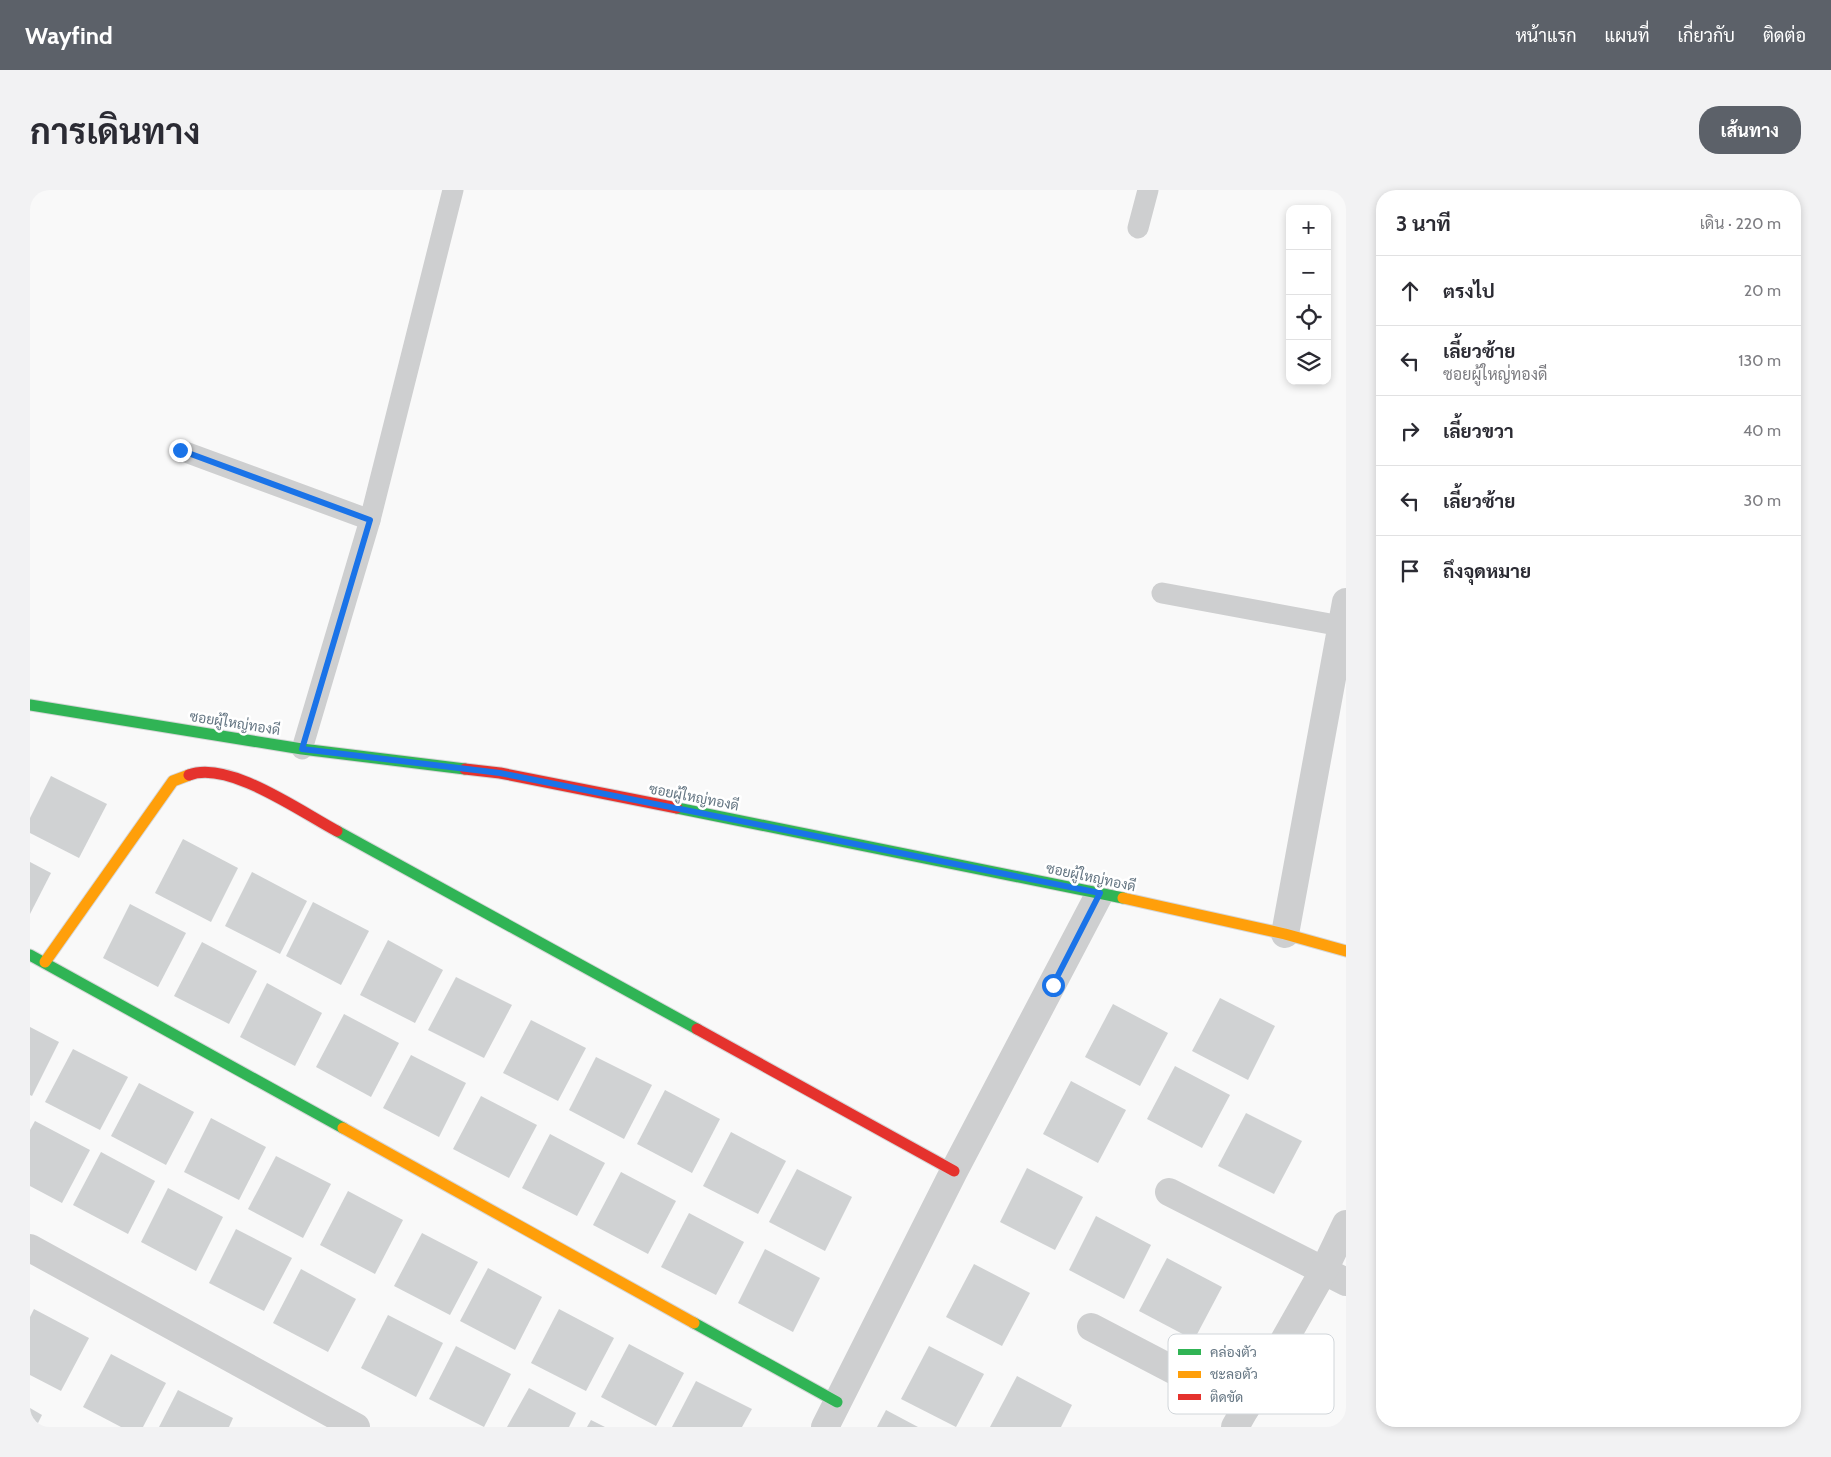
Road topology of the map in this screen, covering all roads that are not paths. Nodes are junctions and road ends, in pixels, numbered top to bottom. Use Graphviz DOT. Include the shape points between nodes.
graph roads {
  1 [pos="453,190"];
  2 [pos="1148,190"];
  3 [pos="1138,228"];
  4 [pos="180,450"];
  5 [pos="370,520"];
  6 [pos="1162,593"];
  7 [pos="1344,614"];
  8 [pos="30,705"];
  9 [pos="302,749"];
  10 [pos="1100,893"];
  11 [pos="1285,934"];
  12 [pos="1346,951"];
  13 [pos="30,955"];
  14 [pos="44,962"];
  15 [pos="954,1171"];
  16 [pos="1169,1192"];
  17 [pos="1346,1224"];
  18 [pos="30,1248"];
  19 [pos="1335,1276"];
  20 [pos="1091,1327"];
  21 [pos="1297,1334"];
  22 [pos="1168,1374"];
  23 [pos="837,1402"];
  24 [pos="356,1427"];
  25 [pos="825,1427"];
  1 -- 5 [label="lane"];
  2 -- 3 [label="lane"];
  4 -- 5 [label="lane"];
  5 -- 9 [label="lane"];
  6 -- 7 [label="lane"];
  7 -- 11 [label="street"];
  8 -- 9 [label="street, ซอยผู้ใหญ่ทองดี"];
  9 -- 10 [label="street, ซอยผู้ใหญ่ทองดี" via="500,773"];
  10 -- 11 [label="street, ซอยผู้ใหญ่ทองดี"];
  10 -- 15 [label="street"];
  11 -- 12 [label="street, ซอยผู้ใหญ่ทองดี"];
  13 -- 14 [label="street"];
  14 -- 15 [label="street" via="173,781 200,771 240,778"];
  14 -- 23 [label="street"];
  15 -- 23 [label="street"];
  16 -- 19 [label="street"];
  17 -- 19 [label="street"];
  18 -- 24 [label="street"];
  19 -- 21 [label="street"];
  20 -- 22 [label="street"];
  23 -- 25 [label="street"];
}
